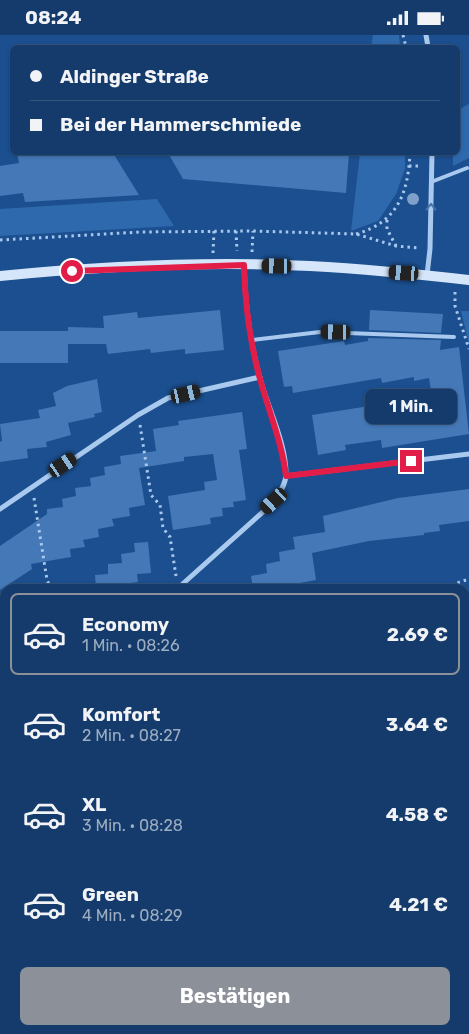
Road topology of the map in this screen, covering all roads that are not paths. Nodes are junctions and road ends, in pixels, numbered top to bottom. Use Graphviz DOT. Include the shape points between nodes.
graph roads {
  1 [pos="432,155"];
  2 [pos="467,168"];
  3 [pos="431,182"];
  4 [pos="244,265"];
  5 [pos="427,275"];
  6 [pos="0,276"];
  7 [pos="469,280"];
  8 [pos="454,337"];
  9 [pos="252,340"];
  10 [pos="260,377"];
  11 [pos="469,453"];
  12 [pos="286,476"];
  13 [pos="0,509"];
  14 [pos="181,584"];
  1 -- 3 [label="street"];
  2 -- 3 [label="lane"];
  5 -- 3 [label="street, one-way"];
  4 -- 5 [label="main road" via="310,266"];
  4 -- 6 [label="main road"];
  4 -- 9 [label="street"];
  5 -- 7 [label="main road"];
  8 -- 9 [label="lane" via="320,332"];
  9 -- 10 [label="street"];
  10 -- 12 [label="street"];
  10 -- 13 [label="street" via="168,398"];
  11 -- 12 [label="street"];
  12 -- 14 [label="street" via="274,501"];
}
